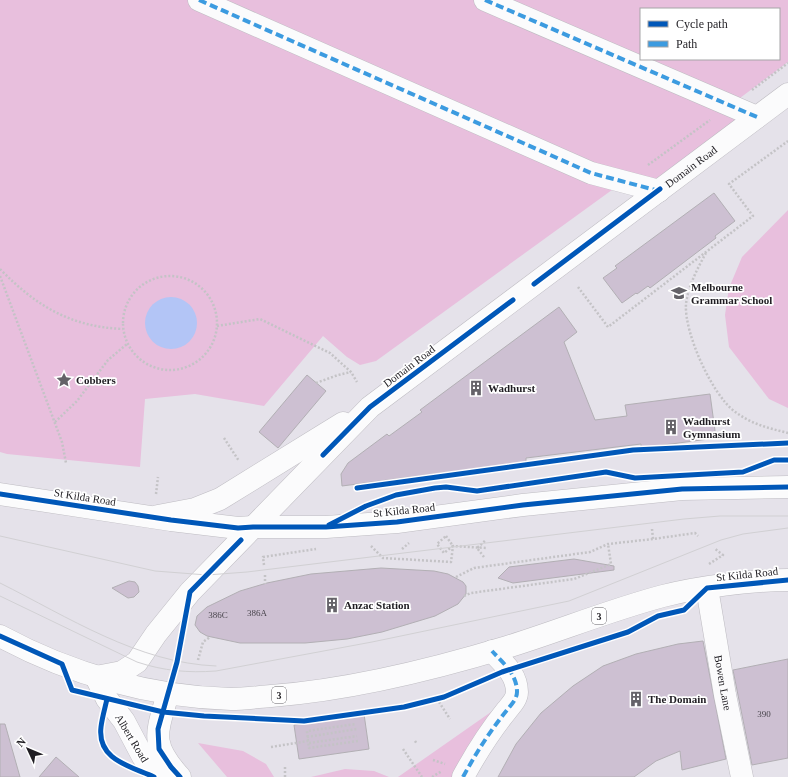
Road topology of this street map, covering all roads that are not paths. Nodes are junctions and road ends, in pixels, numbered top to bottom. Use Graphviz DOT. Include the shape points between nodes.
graph roads {
  1 [pos="199,0"];
  2 [pos="485,0"];
  3 [pos="788,94"];
  4 [pos="757,117"];
  5 [pos="659,191"];
  6 [pos="370,407"];
  7 [pos="788,487"];
  8 [pos="0,494"];
  9 [pos="151,517"];
  10 [pos="253,528"];
  11 [pos="788,580"];
  12 [pos="708,588"];
  13 [pos="0,636"];
  14 [pos="492,651"];
  15 [pos="96,677"];
  16 [pos="168,693"];
  17 [pos="157,777"];
  18 [pos="180,777"];
  19 [pos="463,777"];
  20 [pos="742,777"];
  1 -- 5 [label="street" via="591,173"];
  2 -- 4 [label="street"];
  3 -- 4 [label="street, Domain Road"];
  4 -- 5 [label="street, Domain Road"];
  5 -- 6 [label="street, Domain Road"];
  6 -- 9 [label="street" via="220,499 195,509"];
  6 -- 10 [label="street, Domain Road"];
  7 -- 10 [label="street, St Kilda Road" via="682,490 523,505 397,522 326,527"];
  8 -- 9 [label="street, St Kilda Road"];
  9 -- 10 [label="street, St Kilda Road"];
  10 -- 15 [label="street, Domain Road" via="185,598 156,634 138,662 122,672"];
  11 -- 12 [label="street, St Kilda Road / 3"];
  12 -- 14 [label="street, St Kilda Road / 3" via="663,596"];
  12 -- 20 [label="street, Bowen Lane" via="725,695"];
  13 -- 15 [label="street, St Kilda Road / 3" via="18,646"];
  14 -- 16 [label="street, St Kilda Road / 3" via="380,680 316,693 232,699"];
  14 -- 19 [label="street" via="510,670 517,694"];
  15 -- 16 [label="street, St Kilda Road / 3"];
  15 -- 17 [label="street, Albert Road" via="107,699 124,721"];
  16 -- 18 [label="street, Albert Road" via="158,729 159,749"];
}
